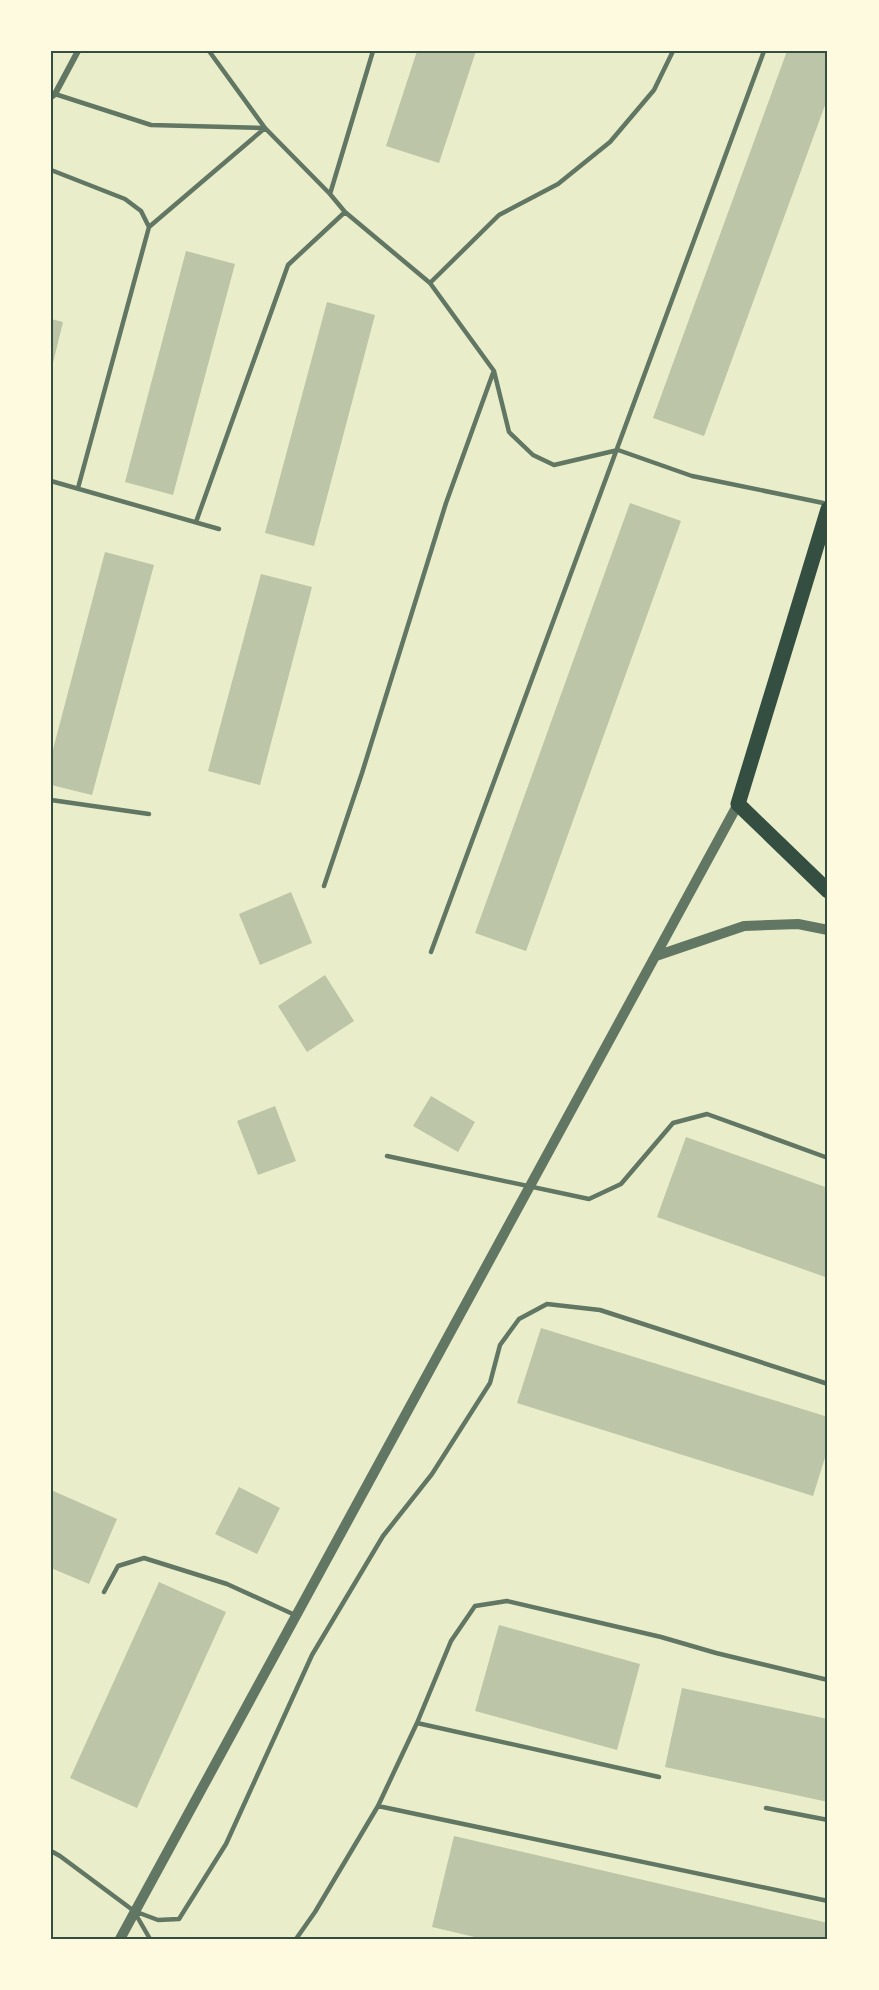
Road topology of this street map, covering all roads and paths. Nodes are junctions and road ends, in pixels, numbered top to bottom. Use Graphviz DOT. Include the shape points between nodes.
graph roads {
  1 [pos="78,51"];
  2 [pos="209,51"];
  3 [pos="373,51"];
  4 [pos="673,51"];
  5 [pos="764,51"];
  6 [pos="53,95"];
  7 [pos="265,128"];
  8 [pos="51,170"];
  9 [pos="330,194"];
  10 [pos="345,212"];
  11 [pos="149,226"];
  12 [pos="430,284"];
  13 [pos="494,371"];
  14 [pos="618,450"];
  15 [pos="51,481"];
  16 [pos="78,488"];
  17 [pos="828,504"];
  18 [pos="828,509"];
  19 [pos="196,522"];
  20 [pos="219,529"];
  21 [pos="51,800"];
  22 [pos="738,804"];
  23 [pos="149,814"];
  24 [pos="324,886"];
  25 [pos="828,891"];
  26 [pos="828,930"];
  27 [pos="431,952"];
  28 [pos="656,956"];
  29 [pos="387,1156"];
  30 [pos="828,1158"];
  31 [pos="531,1185"];
  32 [pos="828,1384"];
  33 [pos="104,1592"];
  34 [pos="296,1615"];
  35 [pos="828,1680"];
  36 [pos="417,1723"];
  37 [pos="659,1777"];
  38 [pos="378,1806"];
  39 [pos="766,1808"];
  40 [pos="828,1820"];
  41 [pos="51,1851"];
  42 [pos="828,1901"];
  43 [pos="134,1911"];
  44 [pos="120,1939"];
  45 [pos="150,1939"];
  46 [pos="296,1939"];
  1 -- 6 [label="street"];
  2 -- 7 [label="lane"];
  3 -- 9 [label="lane"];
  4 -- 12 [label="lane" via="654,90 610,142 558,183 499,215"];
  5 -- 14 [label="lane"];
  6 -- 7 [label="lane" via="151,125"];
  7 -- 9 [label="lane"];
  7 -- 11 [label="lane"];
  8 -- 11 [label="lane" via="125,199 141,211"];
  9 -- 10 [label="lane"];
  10 -- 12 [label="lane"];
  10 -- 19 [label="lane" via="288,265"];
  11 -- 16 [label="lane"];
  12 -- 13 [label="lane"];
  13 -- 14 [label="lane" via="509,432 533,455 554,465"];
  13 -- 24 [label="lane" via="446,503"];
  14 -- 17 [label="lane" via="692,476"];
  14 -- 27 [label="lane"];
  15 -- 16 [label="lane"];
  16 -- 19 [label="lane"];
  18 -- 22 [label="main road"];
  19 -- 20 [label="lane"];
  21 -- 23 [label="lane"];
  22 -- 25 [label="main road"];
  22 -- 28 [label="street"];
  26 -- 28 [label="street" via="798,924 744,926"];
  28 -- 31 [label="street"];
  29 -- 31 [label="lane"];
  30 -- 31 [label="lane" via="707,1114 673,1123 621,1184 589,1199"];
  31 -- 34 [label="street"];
  32 -- 43 [label="lane" via="600,1310 547,1304 519,1319 500,1345 489,1383 432,1474 383,1536 312,1655 226,1844 179,1919 158,1920"];
  33 -- 34 [label="lane" via="118,1566 144,1558 227,1584"];
  34 -- 43 [label="street"];
  35 -- 36 [label="lane" via="507,1600 475,1606 451,1641"];
  36 -- 37 [label="lane"];
  36 -- 38 [label="lane"];
  38 -- 42 [label="lane"];
  38 -- 46 [label="lane"];
  39 -- 40 [label="lane"];
  41 -- 43 [label="lane"];
  43 -- 44 [label="street"];
  43 -- 45 [label="lane"];
}
